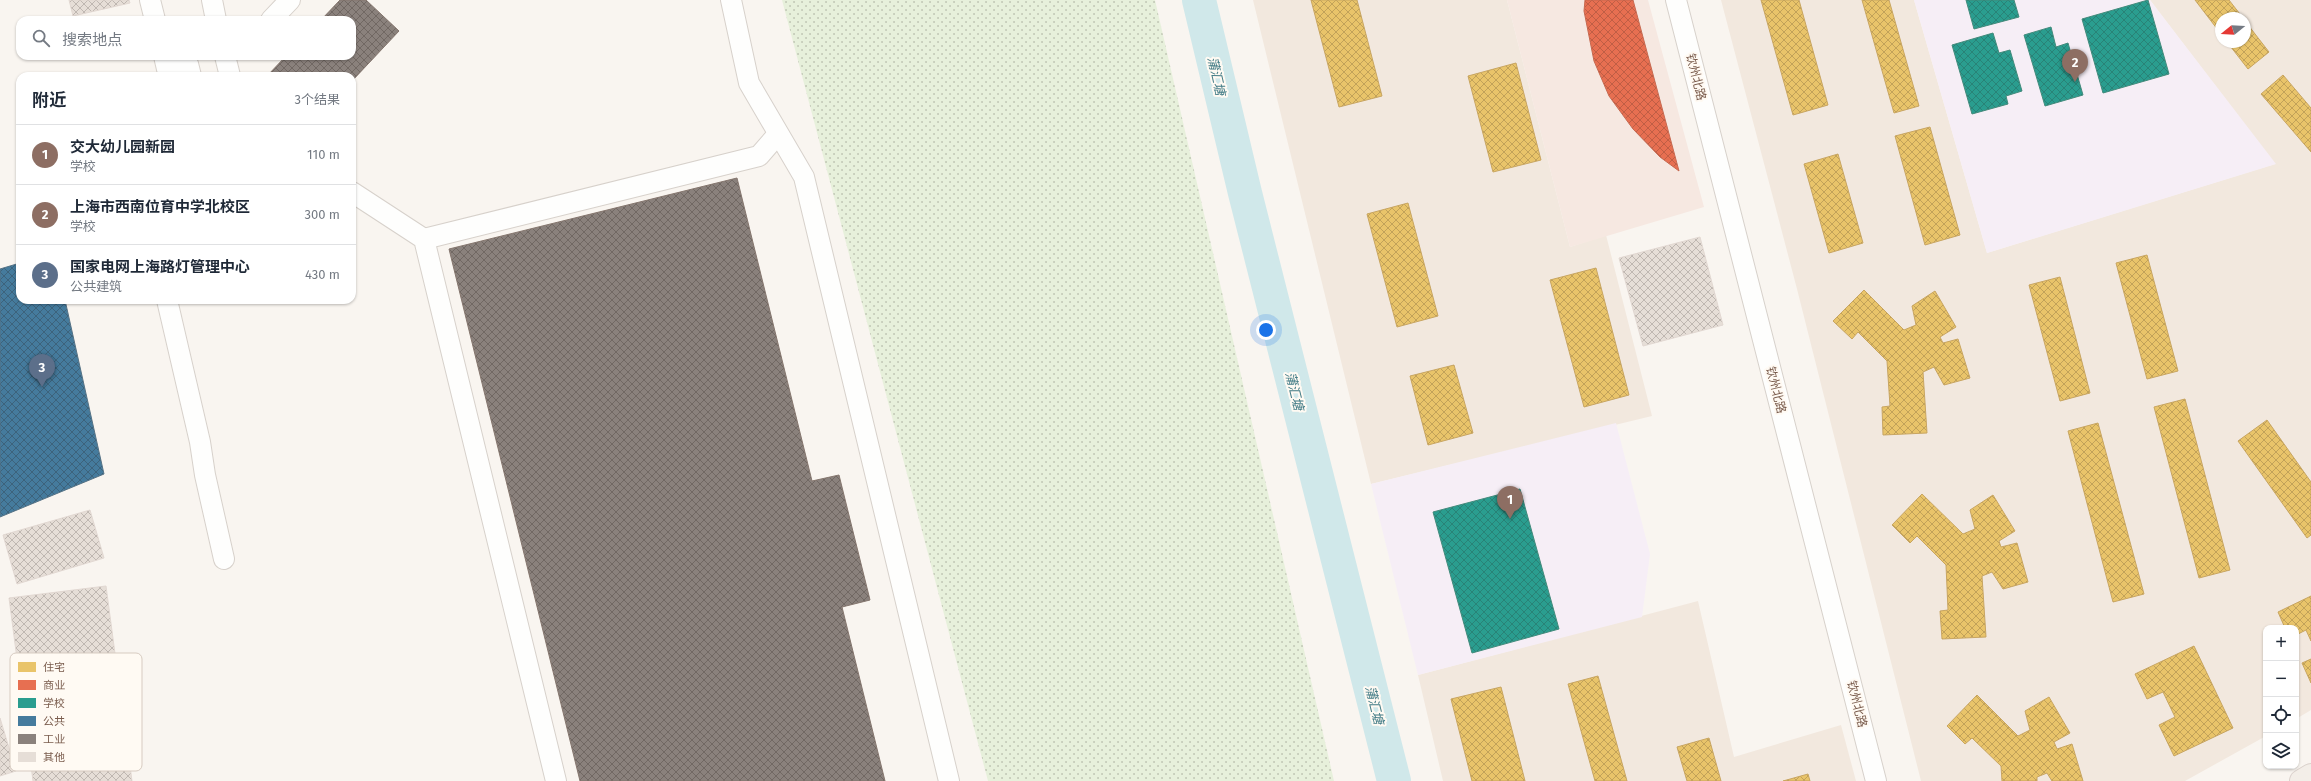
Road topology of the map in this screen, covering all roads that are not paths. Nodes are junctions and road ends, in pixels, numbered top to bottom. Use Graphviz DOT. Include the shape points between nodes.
graph roads {
  1 [pos="150,0"];
  2 [pos="212,0"];
  3 [pos="290,0"];
  4 [pos="731,0"];
  5 [pos="1676,0"];
  6 [pos="154,16"];
  7 [pos="215,16"];
  8 [pos="274,16"];
  9 [pos="165,60"];
  10 [pos="190,72"];
  11 [pos="778,134"];
  12 [pos="356,195"];
  13 [pos="424,239"];
  14 [pos="168,304"];
  15 [pos="224,559"];
  16 [pos="2311,775"];
  17 [pos="556,781"];
  18 [pos="949,781"];
  19 [pos="1876,781"];
  20 [pos="2301,781"];
  1 -- 6 [label="street"];
  2 -- 7 [label="street"];
  3 -- 8 [label="street"];
  4 -- 11 [label="street" via="749,83"];
  5 -- 19 [label="street, 钦州北路"];
  9 -- 10 [label="street" via="167,69 188,64"];
  11 -- 13 [label="street" via="759,156"];
  11 -- 18 [label="street" via="804,177"];
  12 -- 13 [label="street"];
  13 -- 17 [label="street"];
  14 -- 15 [label="street"];
  16 -- 20 [label="main road"];
}
